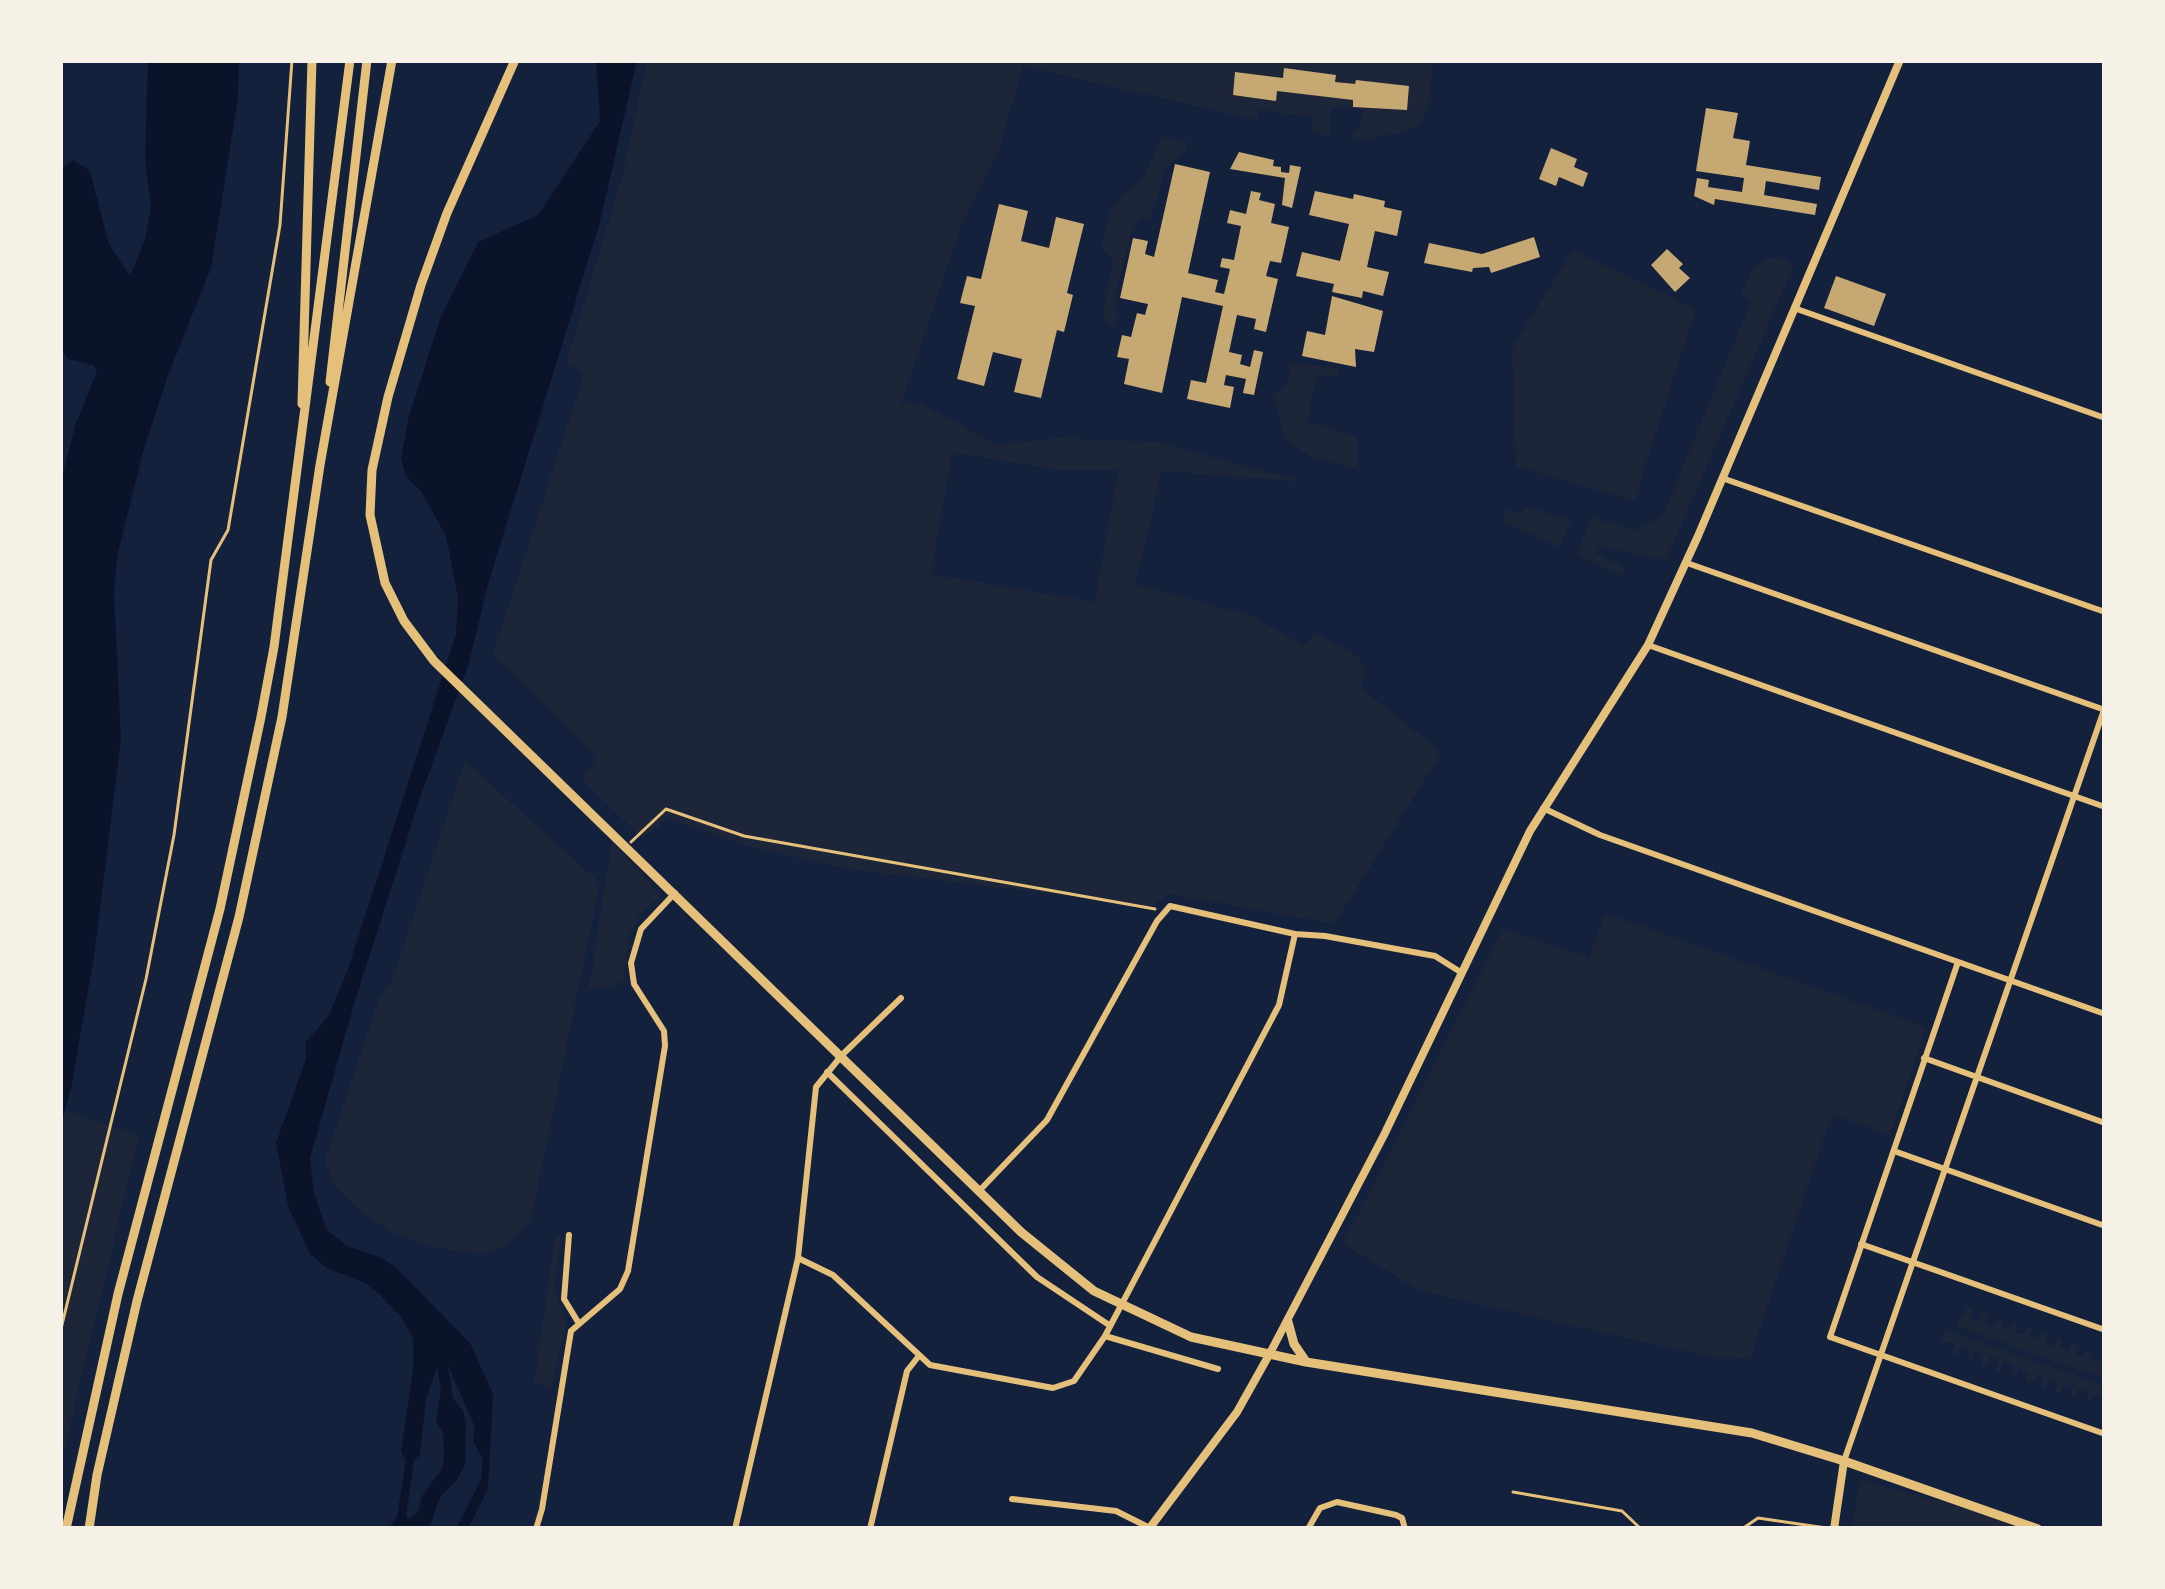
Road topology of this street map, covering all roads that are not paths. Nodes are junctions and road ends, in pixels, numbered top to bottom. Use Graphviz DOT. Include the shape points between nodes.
graph roads {
  1 [pos="312,60"];
  2 [pos="350,60"];
  3 [pos="367,60"];
  4 [pos="392,60"];
  5 [pos="515,60"];
  6 [pos="1900,60"];
  7 [pos="1793,308"];
  8 [pos="2105,418"];
  9 [pos="303,434"];
  10 [pos="320,465"];
  11 [pos="1722,478"];
  12 [pos="1687,562"];
  13 [pos="2105,612"];
  14 [pos="1648,645"];
  15 [pos="2105,709"];
  16 [pos="2074,796"];
  17 [pos="2105,807"];
  18 [pos="1543,808"];
  19 [pos="675,893"];
  20 [pos="1295,934"];
  21 [pos="1958,962"];
  22 [pos="1462,973"];
  23 [pos="2009,980"];
  24 [pos="901,998"];
  25 [pos="2105,1014"];
  26 [pos="842,1055"];
  27 [pos="1924,1058"];
  28 [pos="827,1072"];
  29 [pos="1975,1077"];
  30 [pos="2105,1123"];
  31 [pos="1892,1151"];
  32 [pos="1944,1169"];
  33 [pos="980,1190"];
  34 [pos="2105,1226"];
  35 [pos="569,1235"];
  36 [pos="1861,1244"];
  37 [pos="566,1256"];
  38 [pos="578,1257"];
  39 [pos="798,1258"];
  40 [pos="1912,1262"];
  41 [pos="1120,1306"];
  42 [pos="578,1322"];
  43 [pos="1288,1322"];
  44 [pos="1110,1326"];
  45 [pos="2105,1330"];
  46 [pos="1105,1336"];
  47 [pos="1269,1355"];
  48 [pos="1881,1355"];
  49 [pos="918,1357"];
  50 [pos="1306,1362"];
  51 [pos="1218,1369"];
  52 [pos="2105,1434"];
  53 [pos="1844,1461"];
  54 [pos="1513,1492"];
  55 [pos="1012,1498"];
  56 [pos="66,1529"];
  57 [pos="89,1529"];
  58 [pos="536,1529"];
  59 [pos="735,1529"];
  60 [pos="870,1529"];
  61 [pos="1149,1529"];
  62 [pos="1308,1529"];
  63 [pos="1405,1529"];
  64 [pos="1640,1529"];
  65 [pos="1742,1529"];
  66 [pos="1834,1529"];
  67 [pos="2038,1529"];
  1 -- 9 [label="main road"];
  2 -- 9 [label="main road"];
  3 -- 10 [label="main road"];
  4 -- 10 [label="main road"];
  5 -- 19 [label="main road" via="421,285 372,470 372,533 385,584 440,667"];
  6 -- 7 [label="street"];
  7 -- 8 [label="street"];
  7 -- 11 [label="street"];
  9 -- 56 [label="main road" via="246,794"];
  10 -- 57 [label="main road" via="282,717 239,917 137,1301"];
  11 -- 12 [label="street"];
  11 -- 13 [label="street"];
  12 -- 14 [label="street"];
  12 -- 15 [label="street"];
  14 -- 16 [label="street"];
  14 -- 18 [label="street"];
  15 -- 16 [label="street"];
  16 -- 17 [label="street"];
  16 -- 23 [label="street"];
  18 -- 21 [label="street"];
  18 -- 22 [label="street"];
  19 -- 26 [label="main road"];
  19 -- 42 [label="street" via="641,929 631,963 665,1046 628,1271 620,1289"];
  20 -- 22 [label="street" via="1435,956"];
  20 -- 33 [label="street" via="1178,906 1163,910 1047,1120"];
  20 -- 41 [label="street" via="1279,1005"];
  21 -- 23 [label="street"];
  21 -- 27 [label="street"];
  22 -- 43 [label="street"];
  23 -- 25 [label="street"];
  23 -- 29 [label="street"];
  24 -- 26 [label="street"];
  26 -- 28 [label="street"];
  26 -- 33 [label="main road"];
  27 -- 29 [label="street"];
  27 -- 31 [label="street"];
  28 -- 39 [label="street" via="814,1095"];
  28 -- 44 [label="street" via="1037,1277"];
  29 -- 30 [label="street"];
  29 -- 32 [label="street"];
  31 -- 32 [label="street"];
  31 -- 36 [label="street"];
  32 -- 34 [label="street"];
  32 -- 40 [label="street"];
  33 -- 41 [label="main road" via="1049,1257"];
  35 -- 37 [label="street"];
  36 -- 40 [label="street"];
  36 -- 48 [label="street" via="1830,1337"];
  37 -- 38 [label="street"];
  37 -- 42 [label="street" via="564,1299"];
  39 -- 49 [label="street" via="833,1275"];
  39 -- 59 [label="street"];
  40 -- 45 [label="street"];
  40 -- 48 [label="street"];
  41 -- 44 [label="street"];
  41 -- 47 [label="main road" via="1191,1337"];
  42 -- 58 [label="street" via="566,1345"];
  43 -- 47 [label="street"];
  43 -- 50 [label="main road"];
  44 -- 46 [label="street"];
  46 -- 49 [label="street" via="1065,1387"];
  46 -- 51 [label="street"];
  47 -- 50 [label="main road"];
  47 -- 61 [label="street" via="1237,1412"];
  48 -- 52 [label="street"];
  48 -- 53 [label="street"];
  49 -- 60 [label="street" via="907,1371"];
  50 -- 53 [label="main road" via="1728,1428"];
  53 -- 66 [label="street"];
  53 -- 67 [label="main road"];
  54 -- 64 [label="lane" via="1622,1511"];
  55 -- 61 [label="street" via="1116,1511"];
  62 -- 63 [label="street" via="1320,1508 1336,1502 1396,1515"];
  65 -- 66 [label="lane" via="1758,1518"];
}
